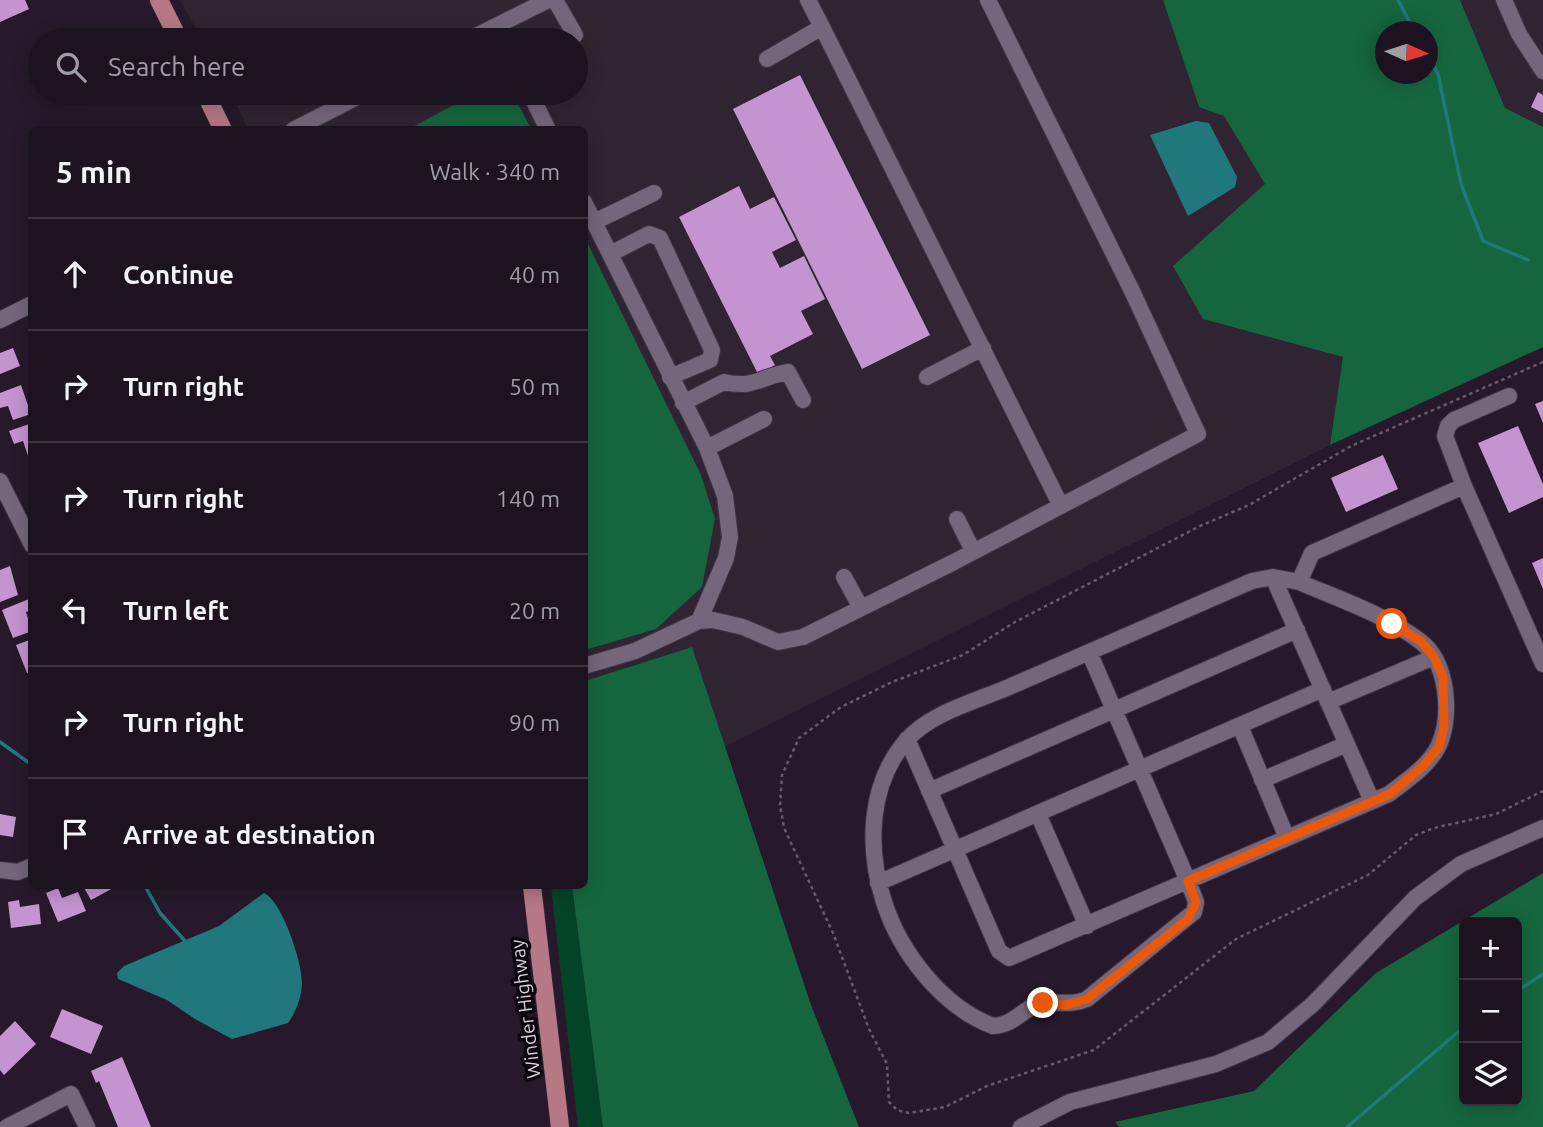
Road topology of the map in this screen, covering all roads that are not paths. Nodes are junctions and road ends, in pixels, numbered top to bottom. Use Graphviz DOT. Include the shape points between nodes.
graph roads {
  1 [pos="159,0"];
  2 [pos="548,0"];
  3 [pos="555,0"];
  4 [pos="808,0"];
  5 [pos="988,0"];
  6 [pos="1504,0"];
  7 [pos="822,27"];
  8 [pos="173,28"];
  9 [pos="507,28"];
  10 [pos="571,28"];
  11 [pos="767,58"];
  12 [pos="1543,71"];
  13 [pos="211,105"];
  14 [pos="342,105"];
  15 [pos="536,105"];
  16 [pos="221,126"];
  17 [pos="301,126"];
  18 [pos="546,126"];
  19 [pos="654,193"];
  20 [pos="588,210"];
  21 [pos="594,222"];
  22 [pos="610,254"];
  23 [pos="28,306"];
  24 [pos="0,320"];
  25 [pos="983,348"];
  26 [pos="670,377"];
  27 [pos="927,377"];
  28 [pos="1509,396"];
  29 [pos="803,400"];
  30 [pos="683,403"];
  31 [pos="764,419"];
  32 [pos="707,448"];
  33 [pos="0,481"];
  34 [pos="1464,486"];
  35 [pos="1062,506"];
  36 [pos="957,519"];
  37 [pos="28,537"];
  38 [pos="973,551"];
  39 [pos="844,577"];
  40 [pos="1273,577"];
  41 [pos="1299,582"];
  42 [pos="860,608"];
  43 [pos="699,621"];
  44 [pos="1297,631"];
  45 [pos="1089,652"];
  46 [pos="1434,657"];
  47 [pos="1543,664"];
  48 [pos="588,665"];
  49 [pos="1326,695"];
  50 [pos="1115,710"];
  51 [pos="1240,726"];
  52 [pos="906,739"];
  53 [pos="1347,744"];
  54 [pos="1139,770"];
  55 [pos="1262,780"];
  56 [pos="929,791"];
  57 [pos="1372,801"];
  58 [pos="1038,814"];
  59 [pos="1543,828"];
  60 [pos="1287,838"];
  61 [pos="954,850"];
  62 [pos="28,868"];
  63 [pos="0,870"];
  64 [pos="1188,881"];
  65 [pos="878,883"];
  66 [pos="532,889"];
  67 [pos="1087,926"];
  68 [pos="7,1127"];
  69 [pos="87,1127"];
  70 [pos="560,1127"];
  71 [pos="1021,1127"];
  1 -- 8 [label="main road"];
  2 -- 9 [label="street"];
  3 -- 10 [label="street"];
  4 -- 7 [label="street"];
  5 -- 35 [label="street" via="1198,434"];
  6 -- 12 [label="street"];
  7 -- 11 [label="street"];
  7 -- 25 [label="street"];
  13 -- 16 [label="main road"];
  14 -- 17 [label="street"];
  15 -- 18 [label="street"];
  19 -- 21 [label="street"];
  20 -- 21 [label="street"];
  21 -- 22 [label="street"];
  22 -- 26 [label="street"];
  22 -- 26 [label="street" via="649,234 660,238 712,351 710,360"];
  23 -- 24 [label="street"];
  25 -- 27 [label="street"];
  25 -- 35 [label="street"];
  26 -- 30 [label="street"];
  28 -- 34 [label="street" via="1448,426 1445,436"];
  29 -- 30 [label="street" via="788,372 745,387 724,382"];
  30 -- 32 [label="street"];
  31 -- 32 [label="street"];
  32 -- 43 [label="street" via="725,496 730,537"];
  33 -- 37 [label="street"];
  34 -- 41 [label="street" via="1312,553"];
  34 -- 47 [label="street"];
  35 -- 38 [label="street"];
  36 -- 38 [label="street"];
  38 -- 42 [label="street"];
  39 -- 42 [label="street"];
  40 -- 41 [label="street"];
  40 -- 44 [label="street"];
  40 -- 45 [label="street" via="1252,581"];
  41 -- 46 [label="street" via="1392,624 1421,641"];
  42 -- 43 [label="street" via="803,637 778,642 744,626"];
  43 -- 48 [label="street" via="657,642"];
  44 -- 49 [label="street"];
  44 -- 50 [label="street"];
  45 -- 50 [label="street"];
  45 -- 52 [label="street" via="937,718"];
  46 -- 49 [label="street"];
  46 -- 57 [label="street" via="1443,677 1445,703 1439,747 1390,794"];
  49 -- 51 [label="street"];
  49 -- 53 [label="street"];
  50 -- 54 [label="street"];
  50 -- 56 [label="street"];
  51 -- 54 [label="street"];
  51 -- 55 [label="street"];
  52 -- 56 [label="street"];
  52 -- 65 [label="street" via="887,769 879,793 873,841"];
  53 -- 55 [label="street"];
  53 -- 57 [label="street"];
  54 -- 58 [label="street"];
  54 -- 64 [label="street"];
  55 -- 60 [label="street"];
  56 -- 61 [label="street"];
  57 -- 60 [label="street"];
  58 -- 61 [label="street"];
  58 -- 67 [label="street"];
  59 -- 71 [label="street" via="1461,863 1415,898 1313,1004 1268,1042 1216,1064 1070,1102"];
  60 -- 64 [label="street"];
  61 -- 65 [label="street"];
  61 -- 67 [label="street" via="1004,957"];
  62 -- 63 [label="street"];
  64 -- 65 [label="street" via="1196,902 1188,919 1087,999 1066,1005 1043,1003 1005,1026 993,1026 962,1008 926,975 899,936"];
  64 -- 67 [label="street"];
  66 -- 70 [label="main road, Winder Highway"];
  68 -- 69 [label="street" via="71,1094"];
}
